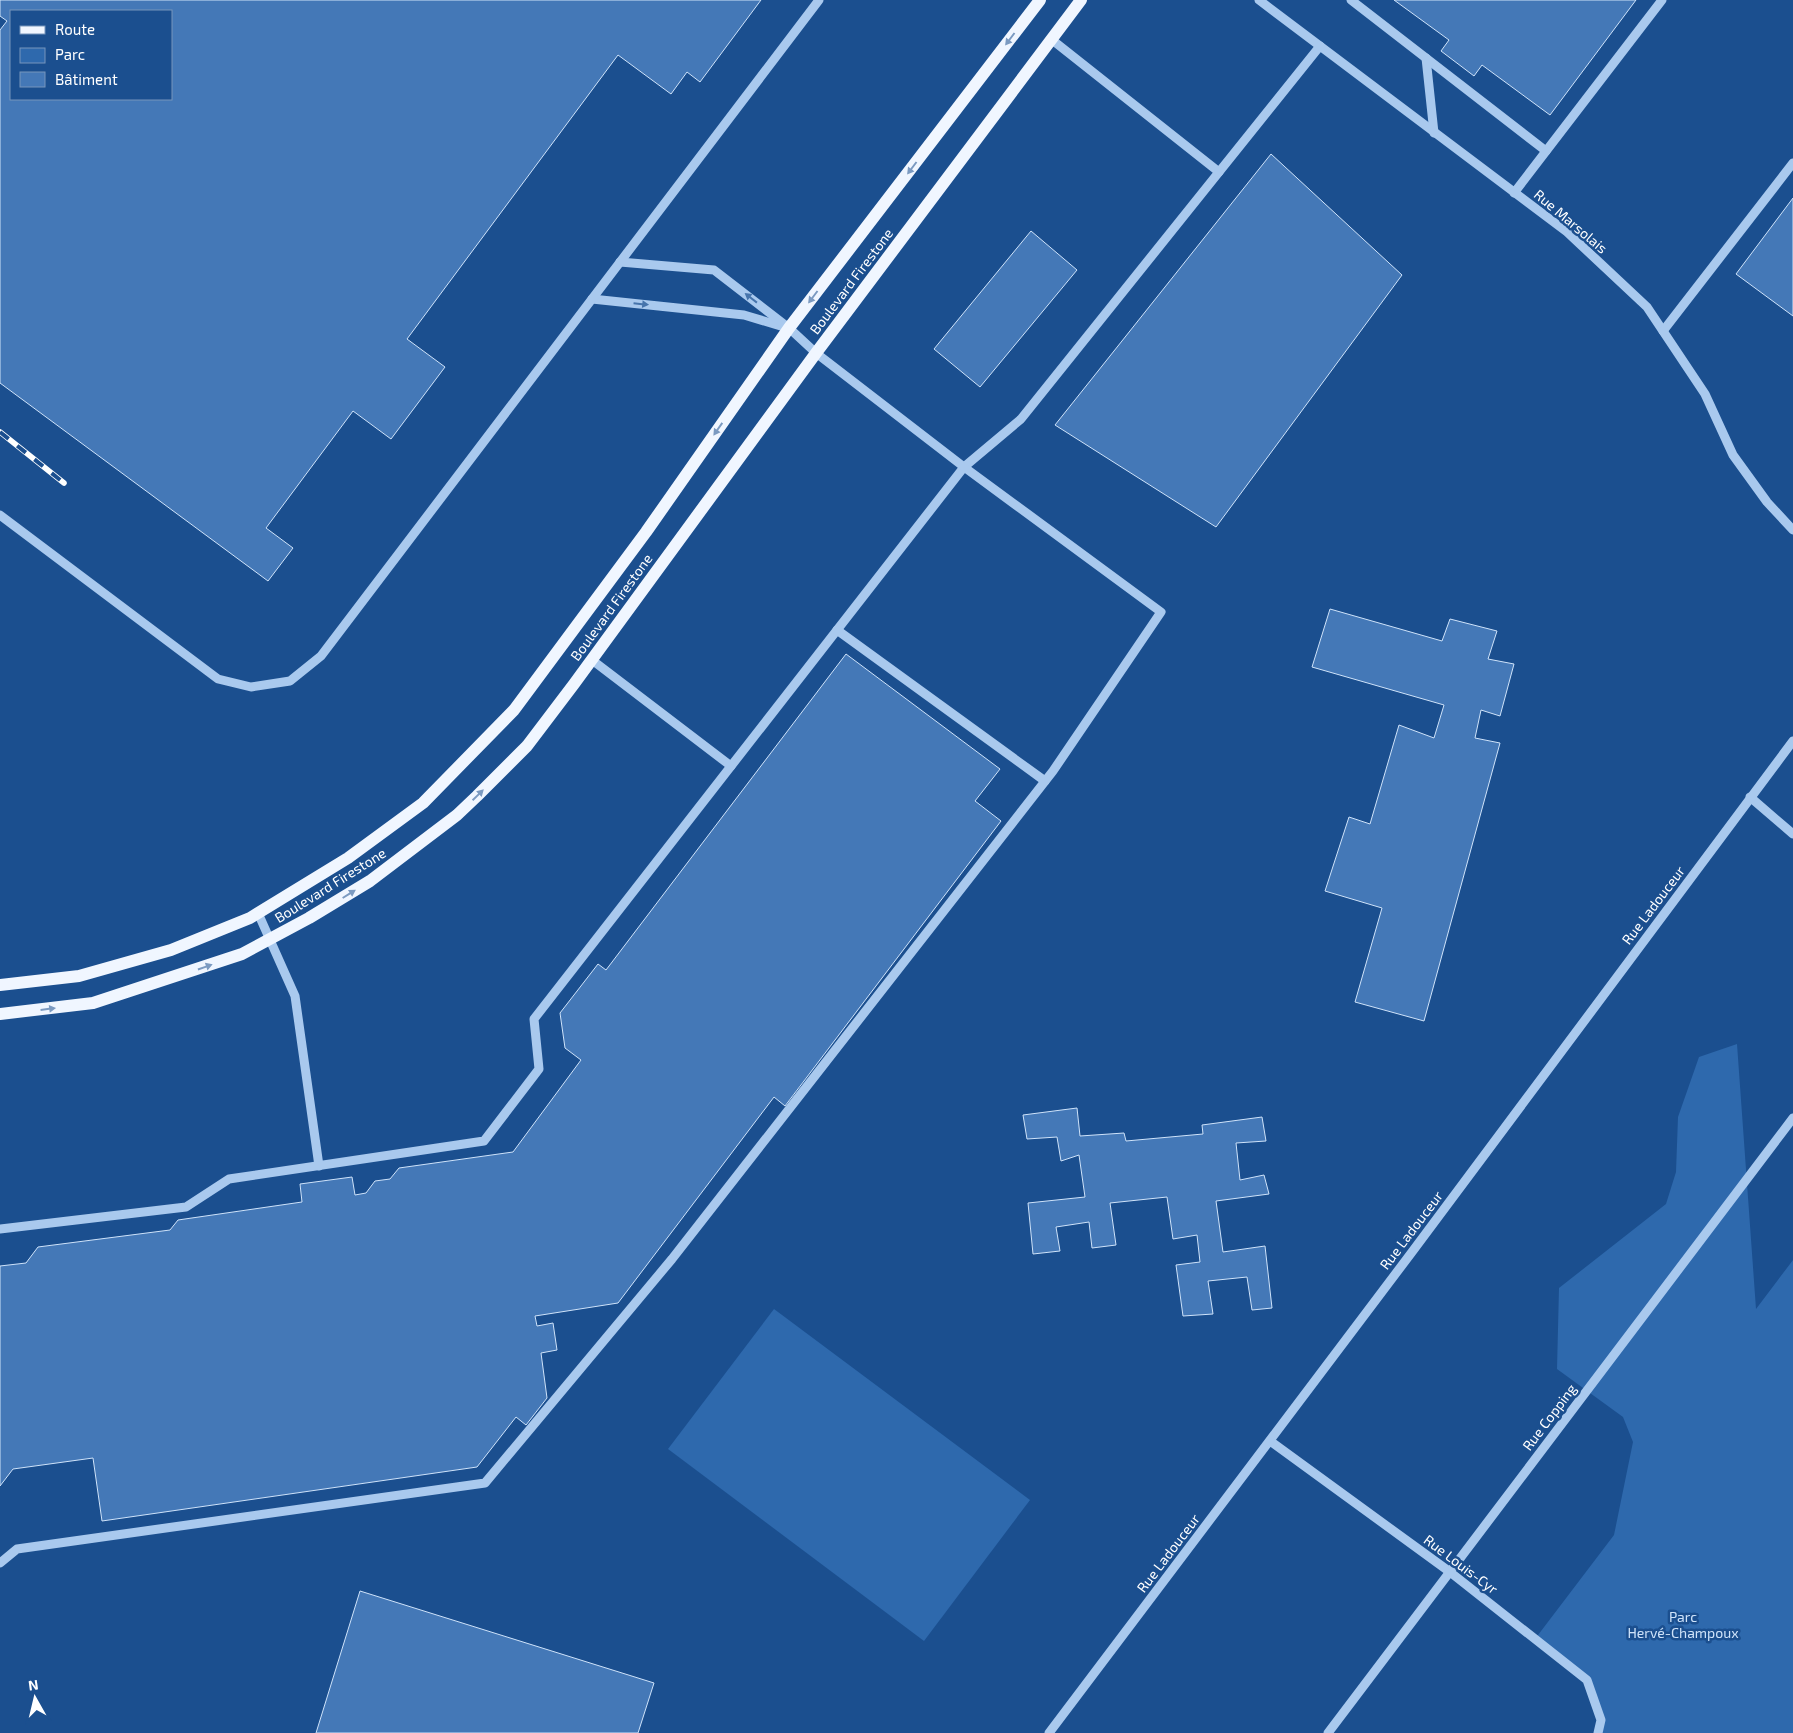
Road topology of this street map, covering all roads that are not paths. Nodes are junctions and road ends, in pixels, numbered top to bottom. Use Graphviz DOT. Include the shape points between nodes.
graph roads {
  1 [pos="819,0"];
  2 [pos="1040,0"];
  3 [pos="1080,0"];
  4 [pos="1260,0"];
  5 [pos="1351,0"];
  6 [pos="1662,0"];
  7 [pos="1051,39"];
  8 [pos="1320,46"];
  9 [pos="1426,58"];
  10 [pos="1434,133"];
  11 [pos="1546,151"];
  12 [pos="1793,164"];
  13 [pos="1219,172"];
  14 [pos="1514,193"];
  15 [pos="620,262"];
  16 [pos="592,299"];
  17 [pos="789,328"];
  18 [pos="1663,331"];
  19 [pos="816,353"];
  20 [pos="964,467"];
  21 [pos="0,515"];
  22 [pos="1793,530"];
  23 [pos="837,630"];
  24 [pos="592,660"];
  25 [pos="1793,742"];
  26 [pos="731,766"];
  27 [pos="1045,781"];
  28 [pos="1750,797"];
  29 [pos="1793,834"];
  30 [pos="258,913"];
  31 [pos="271,939"];
  32 [pos="0,985"];
  33 [pos="0,1014"];
  34 [pos="1793,1118"];
  35 [pos="319,1166"];
  36 [pos="0,1229"];
  37 [pos="1270,1441"];
  38 [pos="0,1563"];
  39 [pos="1450,1572"];
  40 [pos="1049,1733"];
  41 [pos="1328,1733"];
  42 [pos="1598,1733"];
  1 -- 15 [label="street"];
  2 -- 17 [label="main road, Boulevard Firestone, one-way"];
  3 -- 7 [label="main road, Boulevard Firestone"];
  4 -- 8 [label="street, Rue Marsolais"];
  5 -- 9 [label="street"];
  6 -- 11 [label="street"];
  7 -- 13 [label="street"];
  7 -- 19 [label="main road, Boulevard Firestone"];
  8 -- 10 [label="street, Rue Marsolais"];
  8 -- 13 [label="street"];
  9 -- 10 [label="street"];
  9 -- 11 [label="street"];
  10 -- 14 [label="street, Rue Marsolais"];
  11 -- 14 [label="street"];
  12 -- 18 [label="street"];
  13 -- 20 [label="street" via="1022,419"];
  14 -- 18 [label="street, Rue Marsolais" via="1574,239 1647,307"];
  15 -- 16 [label="street"];
  17 -- 15 [label="street, one-way" via="714,270"];
  16 -- 17 [label="street, one-way" via="744,315"];
  16 -- 21 [label="street" via="321,656 290,681 251,688 218,678"];
  17 -- 19 [label="street"];
  17 -- 30 [label="main road, Boulevard Firestone, one-way" via="646,532 514,710 423,803 348,858"];
  18 -- 22 [label="street, Rue Marsolais" via="1705,394 1733,455 1767,502"];
  19 -- 20 [label="street"];
  19 -- 24 [label="main road, Boulevard Firestone"];
  20 -- 23 [label="street"];
  20 -- 27 [label="street" via="1161,612"];
  23 -- 26 [label="street"];
  23 -- 27 [label="street"];
  24 -- 26 [label="street"];
  31 -- 24 [label="main road, Boulevard Firestone, one-way" via="370,881 458,814 527,746"];
  25 -- 28 [label="street, Rue Ladouceur"];
  26 -- 35 [label="street" via="534,1019 539,1069 484,1142"];
  27 -- 38 [label="street" via="672,1259 485,1483 17,1549"];
  28 -- 29 [label="street"];
  28 -- 37 [label="street, Rue Ladouceur"];
  30 -- 31 [label="street"];
  30 -- 32 [label="main road, Boulevard Firestone" via="171,950 79,976"];
  33 -- 31 [label="main road, Boulevard Firestone, one-way" via="93,1003 242,954"];
  31 -- 35 [label="street" via="295,996"];
  34 -- 39 [label="street, Rue Copping"];
  35 -- 36 [label="street" via="228,1179 186,1207"];
  37 -- 39 [label="street, Rue Louis-Cyr"];
  37 -- 40 [label="street, Rue Ladouceur"];
  39 -- 41 [label="street, Rue Copping"];
  39 -- 42 [label="street, Rue Louis-Cyr" via="1587,1680 1601,1720"];
}
